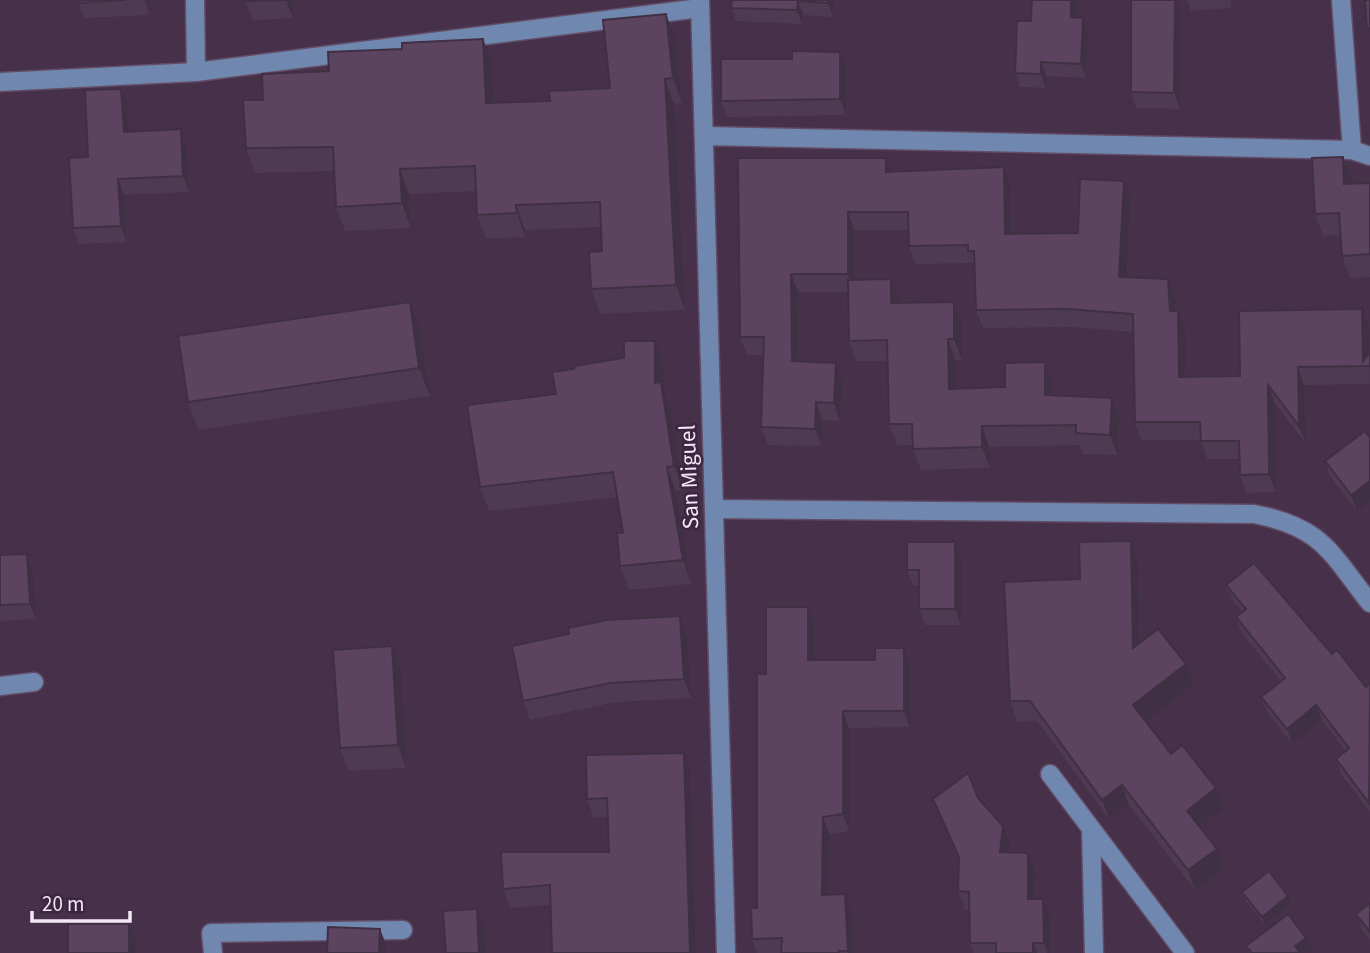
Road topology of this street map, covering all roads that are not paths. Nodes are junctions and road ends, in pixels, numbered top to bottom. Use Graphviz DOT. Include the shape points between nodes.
graph roads {
  1 [pos="195,0"];
  2 [pos="1341,0"];
  3 [pos="700,4"];
  4 [pos="196,72"];
  5 [pos="0,82"];
  6 [pos="704,136"];
  7 [pos="1352,150"];
  8 [pos="1370,156"];
  9 [pos="714,509"];
  10 [pos="1370,603"];
  11 [pos="34,682"];
  12 [pos="0,687"];
  13 [pos="1050,774"];
  14 [pos="1091,829"];
  15 [pos="403,930"];
  16 [pos="212,953"];
  17 [pos="726,953"];
  18 [pos="1094,953"];
  19 [pos="1185,953"];
  1 -- 4 [label="street"];
  2 -- 7 [label="street"];
  3 -- 4 [label="street"];
  3 -- 6 [label="street, San Miguel"];
  4 -- 5 [label="street"];
  6 -- 7 [label="street"];
  6 -- 9 [label="street, San Miguel"];
  7 -- 8 [label="street"];
  9 -- 10 [label="street" via="1254,514 1288,521 1320,540"];
  9 -- 17 [label="street, San Miguel"];
  11 -- 12 [label="street"];
  13 -- 14 [label="street"];
  14 -- 18 [label="street"];
  14 -- 19 [label="street"];
  15 -- 16 [label="street" via="211,933"];
}
